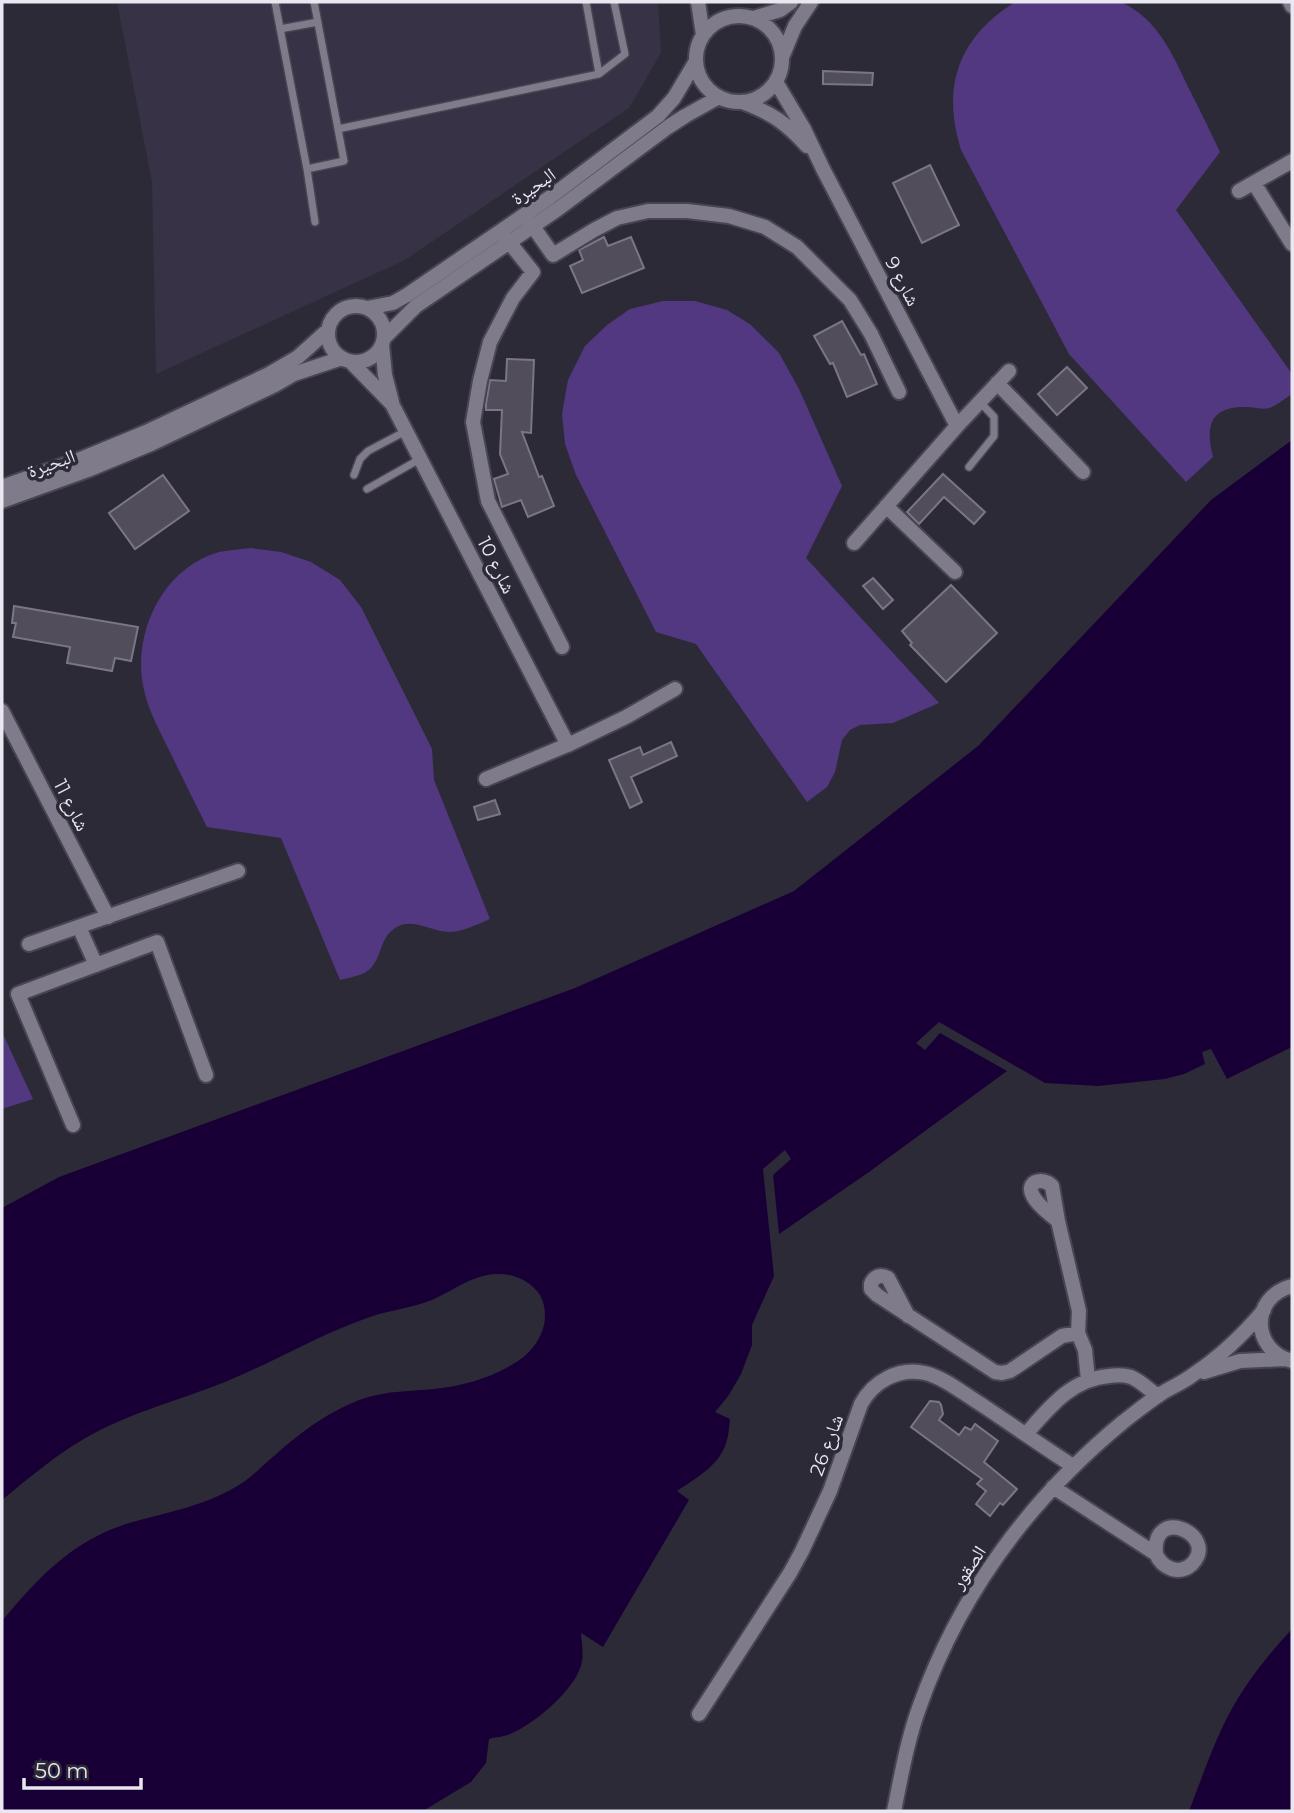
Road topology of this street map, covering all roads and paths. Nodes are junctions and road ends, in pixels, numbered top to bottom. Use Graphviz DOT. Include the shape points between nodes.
graph roads {
  1 [pos="275,2"];
  2 [pos="314,2"];
  3 [pos="586,2"];
  4 [pos="614,2"];
  5 [pos="698,2"];
  6 [pos="735,2"];
  7 [pos="791,2"];
  8 [pos="811,2"];
  9 [pos="748,17"];
  10 [pos="318,22"];
  11 [pos="281,29"];
  12 [pos="703,35"];
  13 [pos="783,55"];
  14 [pos="696,61"];
  15 [pos="599,74"];
  16 [pos="776,82"];
  17 [pos="719,97"];
  18 [pos="742,102"];
  19 [pos="338,129"];
  20 [pos="816,155"];
  21 [pos="1292,161"];
  22 [pos="307,169"];
  23 [pos="1254,183"];
  24 [pos="1239,191"];
  25 [pos="529,221"];
  26 [pos="315,222"];
  27 [pos="505,237"];
  28 [pos="1292,244"];
  29 [pos="553,255"];
  30 [pos="533,272"];
  31 [pos="367,308"];
  32 [pos="328,330"];
  33 [pos="383,341"];
  34 [pos="347,360"];
  35 [pos="1009,371"];
  36 [pos="998,383"];
  37 [pos="899,392"];
  38 [pos="980,402"];
  39 [pos="392,404"];
  40 [pos="957,426"];
  41 [pos="406,431"];
  42 [pos="421,458"];
  43 [pos="969,467"];
  44 [pos="1083,472"];
  45 [pos="354,475"];
  46 [pos="2,488"];
  47 [pos="367,489"];
  48 [pos="2,501"];
  49 [pos="886,506"];
  50 [pos="854,543"];
  51 [pos="955,572"];
  52 [pos="562,647"];
  53 [pos="675,689"];
  54 [pos="2,711"];
  55 [pos="568,745"];
  56 [pos="486,779"];
  57 [pos="238,871"];
  58 [pos="108,917"];
  59 [pos="79,927"];
  60 [pos="29,944"];
  61 [pos="96,965"];
  62 [pos="206,1075"];
  63 [pos="73,1125"];
  64 [pos="1058,1222"];
  65 [pos="1292,1286"];
  66 [pos="1264,1310"];
  67 [pos="908,1316"];
  68 [pos="1078,1333"];
  69 [pos="1289,1360"];
  70 [pos="1192,1376"];
  71 [pos="1088,1380"];
  72 [pos="1157,1396"];
  73 [pos="1026,1434"];
  74 [pos="1073,1466"];
  75 [pos="1053,1487"];
  76 [pos="1156,1555"];
  77 [pos="699,1714"];
  78 [pos="894,1811"];
  1 -- 11 [label="lane"];
  2 -- 10 [label="lane"];
  3 -- 15 [label="lane"];
  4 -- 15 [label="lane" via="625,54"];
  5 -- 12 [label="street"];
  6 -- 9 [label="street"];
  7 -- 9 [label="street" via="780,10"];
  8 -- 13 [label="street"];
  9 -- 12 [label="street" via="720,20"];
  9 -- 13 [label="street" via="774,32"];
  10 -- 11 [label="lane"];
  10 -- 19 [label="lane"];
  11 -- 22 [label="lane"];
  12 -- 14 [label="street"];
  13 -- 16 [label="street"];
  14 -- 17 [label="street" via="701,79"];
  14 -- 25 [label="street, البحيرة" via="658,116"];
  15 -- 19 [label="lane"];
  16 -- 18 [label="street" via="761,96"];
  16 -- 20 [label="street, شارع 9"];
  17 -- 18 [label="street"];
  17 -- 25 [label="street, البحيرة"];
  18 -- 20 [label="street, شارع 9" via="787,125"];
  19 -- 22 [label="lane" via="344,161"];
  20 -- 40 [label="street, شارع 9"];
  21 -- 23 [label="street"];
  22 -- 26 [label="lane"];
  23 -- 24 [label="street"];
  23 -- 28 [label="street"];
  25 -- 27 [label="street, البحيرة"];
  25 -- 29 [label="street"];
  27 -- 30 [label="street"];
  27 -- 31 [label="street, البحيرة" via="393,303"];
  27 -- 33 [label="street, البحيرة" via="416,306"];
  29 -- 30 [label="street"];
  29 -- 37 [label="street" via="617,218 649,211 729,216 765,227 797,247 850,300"];
  30 -- 52 [label="street" via="490,342 473,422 488,501"];
  31 -- 32 [label="street" via="344,308 333,317"];
  31 -- 33 [label="street" via="381,320"];
  32 -- 34 [label="street" via="331,346"];
  32 -- 46 [label="street, البحيرة" via="270,374 146,432"];
  33 -- 34 [label="street" via="368,359"];
  33 -- 39 [label="street, شارع 10"];
  34 -- 39 [label="street, شارع 10"];
  34 -- 48 [label="street, البحيرة" via="294,374 151,444"];
  35 -- 36 [label="street"];
  36 -- 38 [label="street"];
  36 -- 44 [label="street"];
  38 -- 40 [label="street"];
  38 -- 43 [label="lane" via="994,417 994,436"];
  39 -- 41 [label="street, شارع 10"];
  40 -- 49 [label="street"];
  41 -- 42 [label="street, شارع 10"];
  41 -- 45 [label="lane" via="368,452"];
  42 -- 47 [label="lane"];
  42 -- 55 [label="street, شارع 10"];
  49 -- 50 [label="street"];
  49 -- 51 [label="street"];
  53 -- 55 [label="street"];
  54 -- 58 [label="street, شارع 11"];
  55 -- 56 [label="street"];
  57 -- 58 [label="street"];
  58 -- 59 [label="street"];
  59 -- 60 [label="street"];
  59 -- 61 [label="street"];
  61 -- 62 [label="street" via="157,942"];
  61 -- 63 [label="street" via="18,994"];
  64 -- 68 [label="street" via="1079,1311"];
  65 -- 66 [label="street, الصقور" via="1273,1295"];
  66 -- 69 [label="street" via="1262,1335 1271,1350"];
  66 -- 70 [label="street, الصقور" via="1236,1341"];
  67 -- 68 [label="street" via="1002,1373 1062,1336"];
  68 -- 71 [label="street"];
  69 -- 70 [label="street, الصقور" via="1240,1361"];
  70 -- 72 [label="street, الصقور"];
  71 -- 72 [label="street" via="1129,1377"];
  71 -- 73 [label="street" via="1065,1392"];
  72 -- 74 [label="street, الصقور"];
  73 -- 74 [label="street, شارع 26"];
  73 -- 77 [label="street, شارع 26" via="923,1372 892,1375 880,1382 861,1404 830,1491 790,1573"];
  74 -- 75 [label="street, الصقور"];
  75 -- 76 [label="street"];
  75 -- 78 [label="street, الصقور" via="998,1555 948,1637 918,1710"];
}
